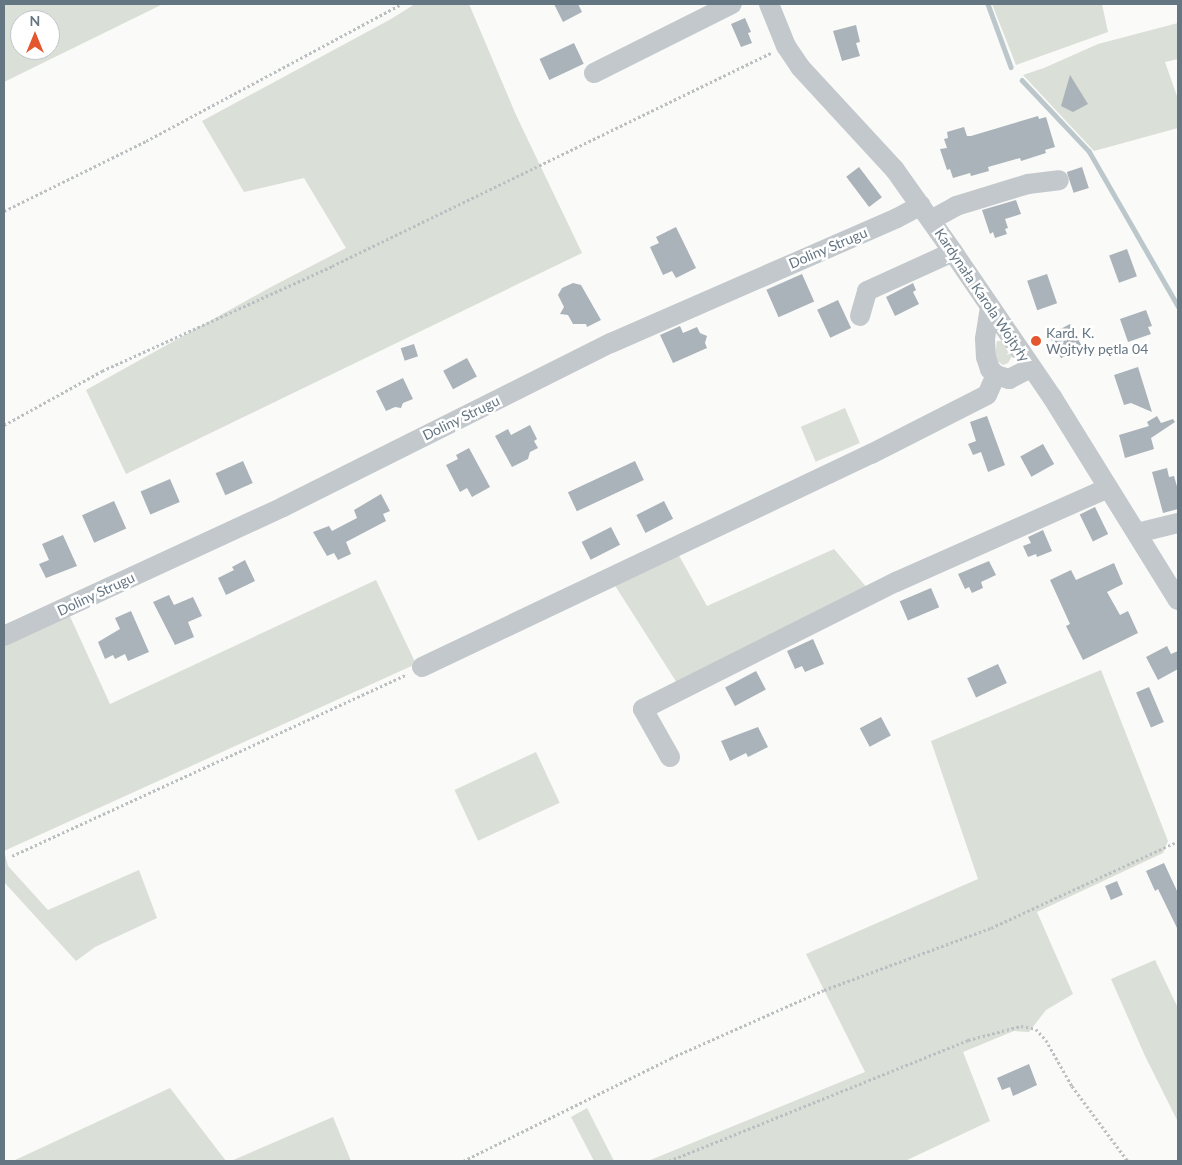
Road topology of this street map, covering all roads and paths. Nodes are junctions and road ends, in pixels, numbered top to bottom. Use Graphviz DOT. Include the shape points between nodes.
graph roads {
  1 [pos="401,4"];
  2 [pos="732,4"];
  3 [pos="769,4"];
  4 [pos="786,46"];
  5 [pos="594,72"];
  6 [pos="1058,180"];
  7 [pos="4,212"];
  8 [pos="926,212"];
  9 [pos="954,252"];
  10 [pos="990,307"];
  11 [pos="860,316"];
  12 [pos="1031,368"];
  13 [pos="996,375"];
  14 [pos="4,425"];
  15 [pos="1108,488"];
  16 [pos="1178,523"];
  17 [pos="1137,533"];
  18 [pos="1178,600"];
  19 [pos="4,636"];
  20 [pos="422,667"];
  21 [pos="670,757"];
  22 [pos="1178,841"];
  23 [pos="12,856"];
  24 [pos="463,1161"];
  25 [pos="669,1161"];
  26 [pos="1128,1161"];
  1 -- 7 [label="path" via="146,141"];
  2 -- 5 [label="street"];
  3 -- 4 [label="street, Kardynała Karola Wojtyły"];
  4 -- 8 [label="street, Kardynała Karola Wojtyły" via="800,67 880,154"];
  4 -- 14 [label="path" via="332,266 102,371"];
  6 -- 8 [label="street, Doliny Strugu" via="1028,184"];
  8 -- 9 [label="street, Kardynała Karola Wojtyły"];
  8 -- 19 [label="street, Doliny Strugu" via="897,218 611,343 283,507"];
  9 -- 10 [label="street, Kardynała Karola Wojtyły"];
  9 -- 11 [label="street" via="867,291"];
  10 -- 12 [label="street, Kardynała Karola Wojtyły"];
  10 -- 13 [label="street" via="986,357"];
  12 -- 13 [label="street" via="1008,379"];
  12 -- 15 [label="street, Kardynała Karola Wojtyły"];
  13 -- 20 [label="street" via="987,394 871,454"];
  15 -- 17 [label="street, Kardynała Karola Wojtyły"];
  15 -- 21 [label="street" via="896,582 643,709"];
  16 -- 17 [label="street"];
  17 -- 18 [label="street, Kardynała Karola Wojtyły"];
  20 -- 23 [label="path"];
  22 -- 24 [label="path" via="991,928 824,990 716,1038"];
  25 -- 26 [label="path" via="968,1040 1021,1026 1036,1029 1046,1040 1072,1086"];
}
